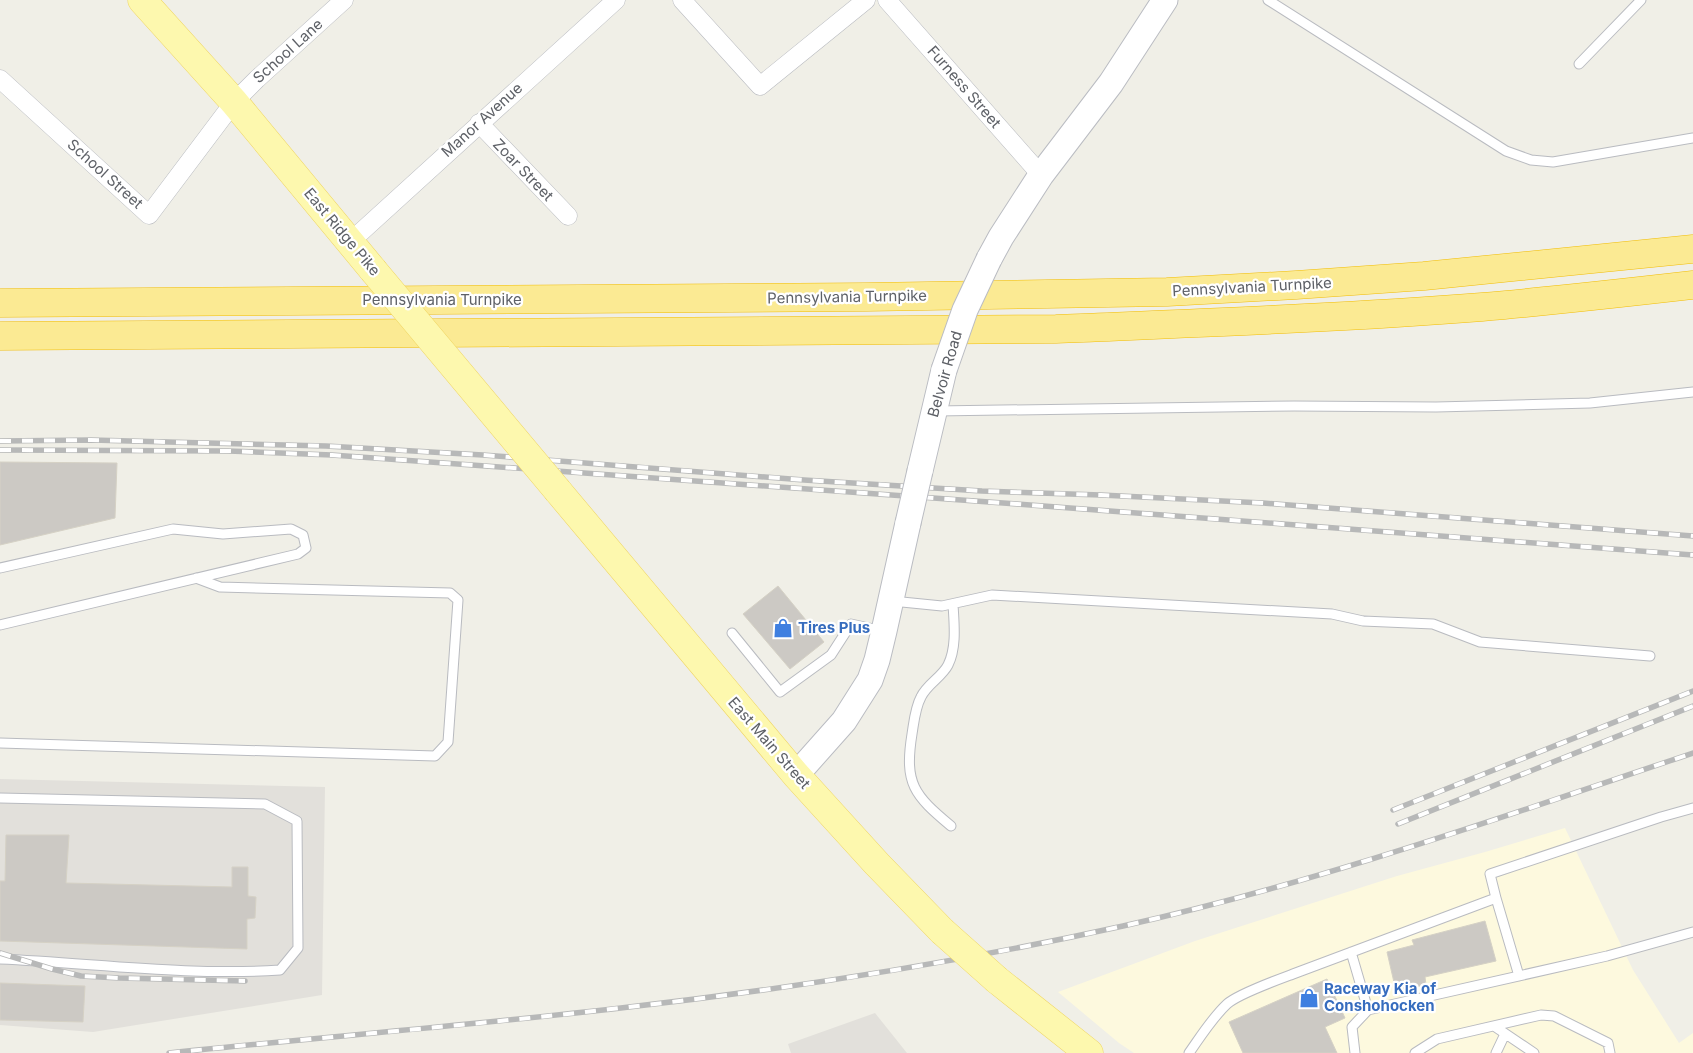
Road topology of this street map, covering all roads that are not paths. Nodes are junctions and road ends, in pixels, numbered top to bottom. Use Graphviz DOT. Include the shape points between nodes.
graph roads {
  1 [pos="142,0"];
  2 [pos="344,0"];
  3 [pos="616,0"];
  4 [pos="682,0"];
  5 [pos="866,0"];
  6 [pos="887,0"];
  7 [pos="1166,0"];
  8 [pos="1268,0"];
  9 [pos="1641,0"];
  10 [pos="1579,64"];
  11 [pos="0,79"];
  12 [pos="234,102"];
  13 [pos="479,123"];
  14 [pos="1693,138"];
  15 [pos="1041,175"];
  16 [pos="568,216"];
  17 [pos="350,242"];
  18 [pos="1693,249"];
  19 [pos="1693,285"];
  20 [pos="0,303"];
  21 [pos="0,336"];
  22 [pos="1693,392"];
  23 [pos="934,411"];
  24 [pos="558,492"];
  25 [pos="0,568"];
  26 [pos="196,578"];
  27 [pos="892,601"];
  28 [pos="952,604"];
  29 [pos="0,625"];
  30 [pos="884,631"];
  31 [pos="732,633"];
  32 [pos="1650,656"];
  33 [pos="0,743"];
  34 [pos="796,776"];
  35 [pos="0,798"];
  36 [pos="1693,808"];
  37 [pos="951,826"];
  38 [pos="1496,898"];
  39 [pos="1693,932"];
  40 [pos="1351,952"];
  41 [pos="0,958"];
  42 [pos="1519,976"];
  43 [pos="1368,1010"];
  44 [pos="1494,1026"];
  45 [pos="1505,1034"];
  46 [pos="1191,1052"];
  47 [pos="1089,1053"];
  48 [pos="1355,1053"];
  49 [pos="1415,1053"];
  50 [pos="1496,1053"];
  51 [pos="1534,1053"];
  52 [pos="1610,1053"];
  1 -- 12 [label="main road, East Ridge Pike"];
  2 -- 12 [label="street, School Lane"];
  3 -- 13 [label="street, Manor Avenue"];
  4 -- 5 [label="street" via="760,86"];
  6 -- 15 [label="street, Furness Street"];
  7 -- 15 [label="street, Belvoir Road" via="1110,84"];
  8 -- 14 [label="lane" via="1460,124 1506,151 1531,160 1553,162"];
  9 -- 10 [label="lane"];
  11 -- 12 [label="street, School Street" via="149,215"];
  12 -- 17 [label="main road, East Ridge Pike"];
  13 -- 16 [label="street, Zoar Street"];
  13 -- 17 [label="street, Manor Avenue"];
  15 -- 23 [label="street, Belvoir Road, bridge" via="1001,237 965,310"];
  17 -- 24 [label="main road, East Ridge Pike, bridge"];
  18 -- 20 [label="highway, Pennsylvania Turnpike" via="1424,276 1167,292 829,298"];
  19 -- 21 [label="highway" via="1366,315 1056,328"];
  22 -- 23 [label="lane" via="1590,403 1436,407"];
  23 -- 27 [label="street, Belvoir Road, bridge"];
  24 -- 34 [label="main road, East Main Street"];
  25 -- 26 [label="lane" via="172,529 223,534 291,528 303,535 306,548 298,554"];
  26 -- 29 [label="lane"];
  26 -- 33 [label="lane" via="220,587 450,594 458,600 448,742 435,756"];
  27 -- 28 [label="lane"];
  27 -- 30 [label="street, Belvoir Road"];
  28 -- 32 [label="lane" via="992,595 1332,614 1363,621 1433,624 1480,642"];
  28 -- 37 [label="lane" via="954,627 950,660 921,697 909,765 919,797"];
  30 -- 31 [label="lane" via="852,624 831,655 780,692"];
  30 -- 34 [label="street, Belvoir Road" via="870,680 844,721"];
  34 -- 47 [label="main road, East Main Street, bridge" via="942,930 997,980"];
  35 -- 41 [label="lane" via="265,804 297,822 298,948 280,970 246,972 90,966"];
  36 -- 38 [label="lane" via="1490,874"];
  38 -- 40 [label="lane"];
  38 -- 42 [label="lane"];
  39 -- 42 [label="lane"];
  40 -- 43 [label="lane"];
  40 -- 46 [label="lane" via="1228,1003"];
  42 -- 43 [label="lane"];
  43 -- 48 [label="lane" via="1352,1027"];
  44 -- 45 [label="lane"];
  44 -- 49 [label="lane" via="1437,1039"];
  44 -- 52 [label="lane" via="1530,1016 1554,1016 1608,1043"];
  45 -- 50 [label="lane"];
  45 -- 51 [label="lane"];
}
